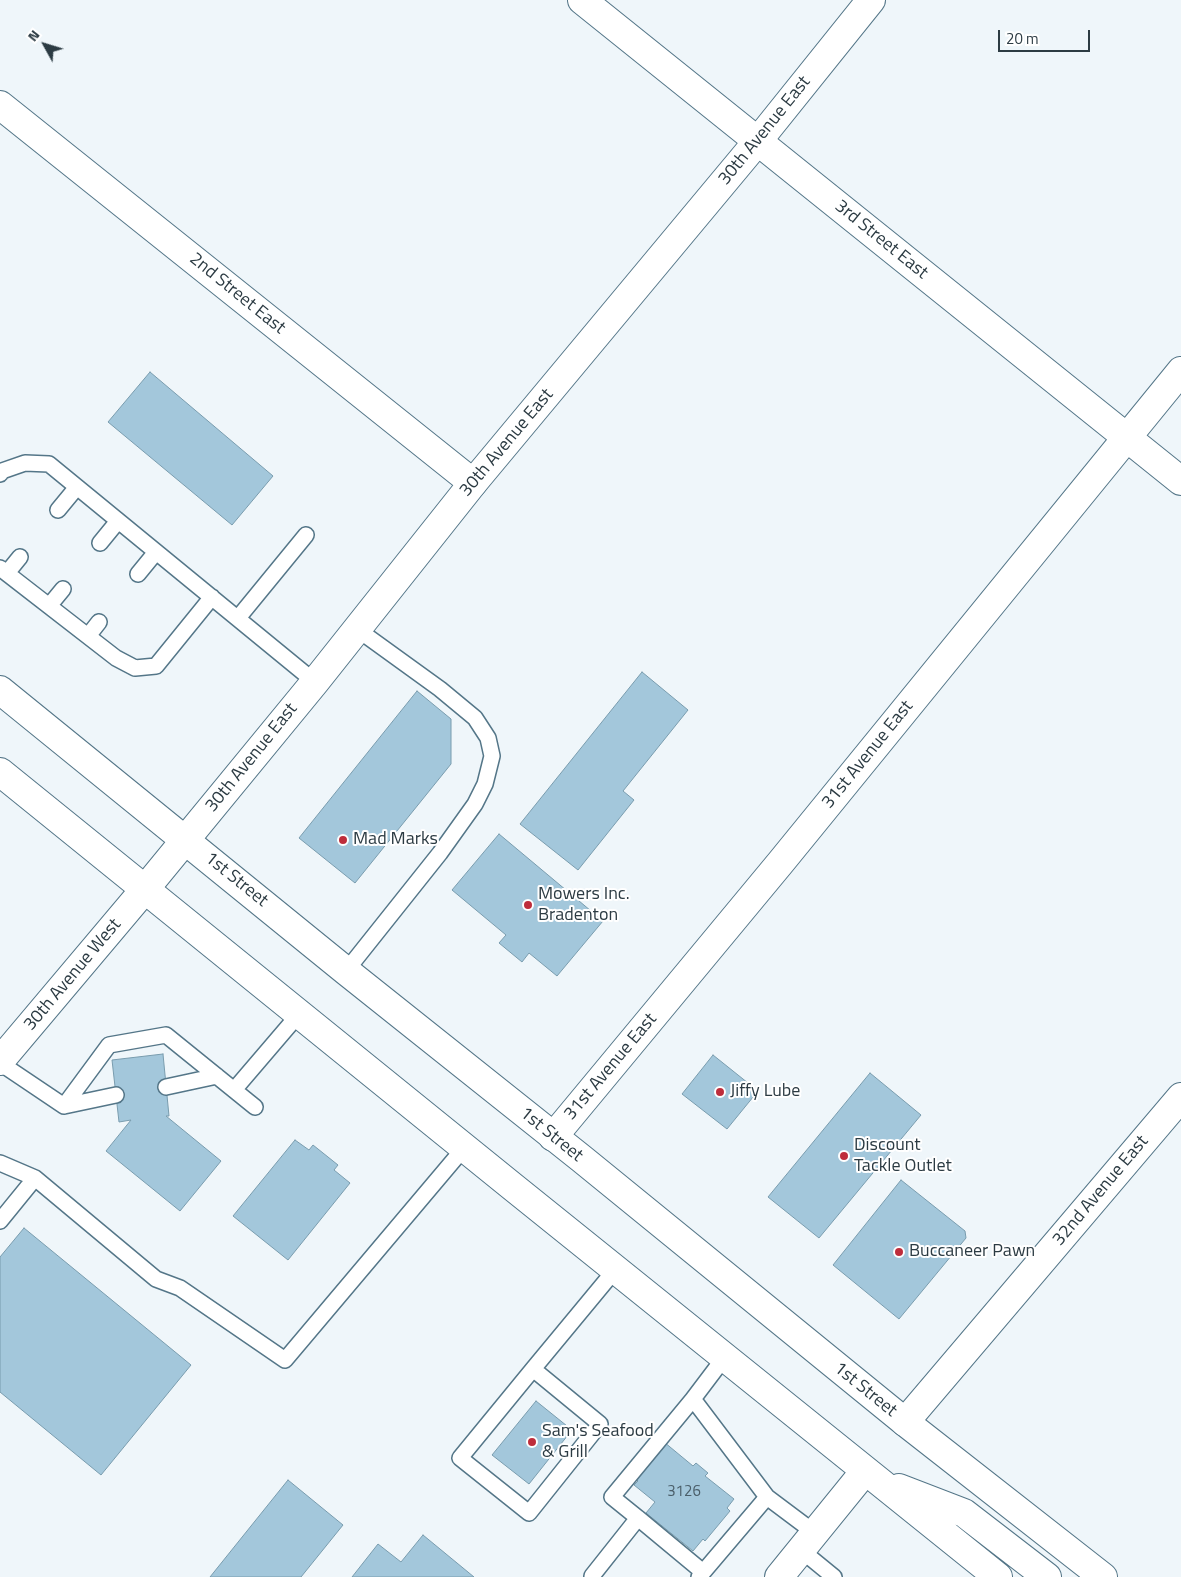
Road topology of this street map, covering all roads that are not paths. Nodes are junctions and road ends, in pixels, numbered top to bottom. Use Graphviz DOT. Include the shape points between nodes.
graph roads {
  1 [pos="582,0"];
  2 [pos="872,0"];
  3 [pos="0,105"];
  4 [pos="757,142"];
  5 [pos="1181,371"];
  6 [pos="1127,436"];
  7 [pos="0,474"];
  8 [pos="1181,481"];
  9 [pos="473,484"];
  10 [pos="77,487"];
  11 [pos="58,510"];
  12 [pos="118,521"];
  13 [pos="306,534"];
  14 [pos="100,543"];
  15 [pos="156,552"];
  16 [pos="20,557"];
  17 [pos="3,571"];
  18 [pos="138,574"];
  19 [pos="63,589"];
  20 [pos="212,597"];
  21 [pos="49,606"];
  22 [pos="238,618"];
  23 [pos="99,622"];
  24 [pos="357,629"];
  25 [pos="88,636"];
  26 [pos="315,682"];
  27 [pos="0,690"];
  28 [pos="0,772"];
  29 [pos="186,840"];
  30 [pos="145,889"];
  31 [pos="346,971"];
  32 [pos="300,1014"];
  33 [pos="0,1062"];
  34 [pos="217,1076"];
  35 [pos="166,1087"];
  36 [pos="234,1090"];
  37 [pos="116,1095"];
  38 [pos="1181,1097"];
  39 [pos="64,1106"];
  40 [pos="255,1107"];
  41 [pos="553,1137"];
  42 [pos="464,1148"];
  43 [pos="0,1163"];
  44 [pos="35,1178"];
  45 [pos="0,1221"];
  46 [pos="615,1270"];
  47 [pos="724,1358"];
  48 [pos="533,1369"];
  49 [pos="693,1399"];
  50 [pos="906,1422"];
  51 [pos="869,1474"];
  52 [pos="767,1497"];
  53 [pos="638,1518"];
  54 [pos="808,1542"];
  55 [pos="701,1575"];
  56 [pos="593,1577"];
  57 [pos="779,1577"];
  58 [pos="834,1577"];
  59 [pos="998,1577"];
  60 [pos="1047,1577"];
  61 [pos="1103,1577"];
  1 -- 4 [label="street, 3rd Street East"];
  2 -- 4 [label="street, 30th Avenue East"];
  3 -- 9 [label="street, 2nd Street East"];
  4 -- 6 [label="street, 3rd Street East"];
  4 -- 9 [label="street, 30th Avenue East"];
  5 -- 6 [label="street, 31st Avenue East"];
  6 -- 8 [label="street, 3rd Street East"];
  6 -- 41 [label="street, 31st Avenue East"];
  7 -- 10 [label="lane" via="25,463 49,464"];
  9 -- 24 [label="street, 30th Avenue East"];
  10 -- 11 [label="lane"];
  10 -- 12 [label="lane"];
  12 -- 14 [label="lane"];
  12 -- 15 [label="lane"];
  13 -- 22 [label="lane"];
  15 -- 18 [label="lane"];
  15 -- 20 [label="lane"];
  16 -- 17 [label="lane"];
  17 -- 21 [label="lane"];
  19 -- 21 [label="lane"];
  20 -- 22 [label="lane"];
  20 -- 25 [label="lane" via="156,666 135,668"];
  21 -- 25 [label="lane"];
  22 -- 26 [label="lane"];
  23 -- 25 [label="lane"];
  24 -- 26 [label="street, 30th Avenue East"];
  24 -- 31 [label="lane" via="474,718 488,738 492,756 485,784 475,804"];
  26 -- 29 [label="street, 30th Avenue East"];
  27 -- 29 [label="street, 1st Street"];
  28 -- 30 [label="street"];
  29 -- 30 [label="street, 30th Avenue East"];
  29 -- 31 [label="street, 1st Street"];
  30 -- 32 [label="street"];
  30 -- 33 [label="street, 30th Avenue West"];
  31 -- 41 [label="street, 1st Street"];
  32 -- 36 [label="lane"];
  32 -- 42 [label="street"];
  33 -- 39 [label="lane"];
  34 -- 35 [label="lane"];
  34 -- 36 [label="lane"];
  34 -- 39 [label="lane" via="166,1035 109,1045"];
  36 -- 40 [label="lane"];
  37 -- 39 [label="lane"];
  38 -- 50 [label="street, 32nd Avenue East"];
  41 -- 50 [label="street, 1st Street"];
  42 -- 44 [label="lane" via="285,1360 180,1288 156,1279"];
  42 -- 46 [label="street"];
  43 -- 44 [label="lane"];
  44 -- 45 [label="lane"];
  46 -- 47 [label="street"];
  46 -- 48 [label="lane"];
  47 -- 49 [label="lane"];
  47 -- 51 [label="street"];
  48 -- 48 [label="lane" via="460,1458 529,1513 600,1424"];
  49 -- 52 [label="lane"];
  49 -- 53 [label="lane" via="612,1497"];
  50 -- 61 [label="street, 1st Street"];
  51 -- 54 [label="street"];
  51 -- 59 [label="street"];
  51 -- 60 [label="street" via="964,1513"];
  52 -- 54 [label="lane"];
  52 -- 55 [label="lane"];
  53 -- 55 [label="lane"];
  53 -- 56 [label="lane"];
  54 -- 57 [label="street"];
  54 -- 58 [label="lane"];
}
